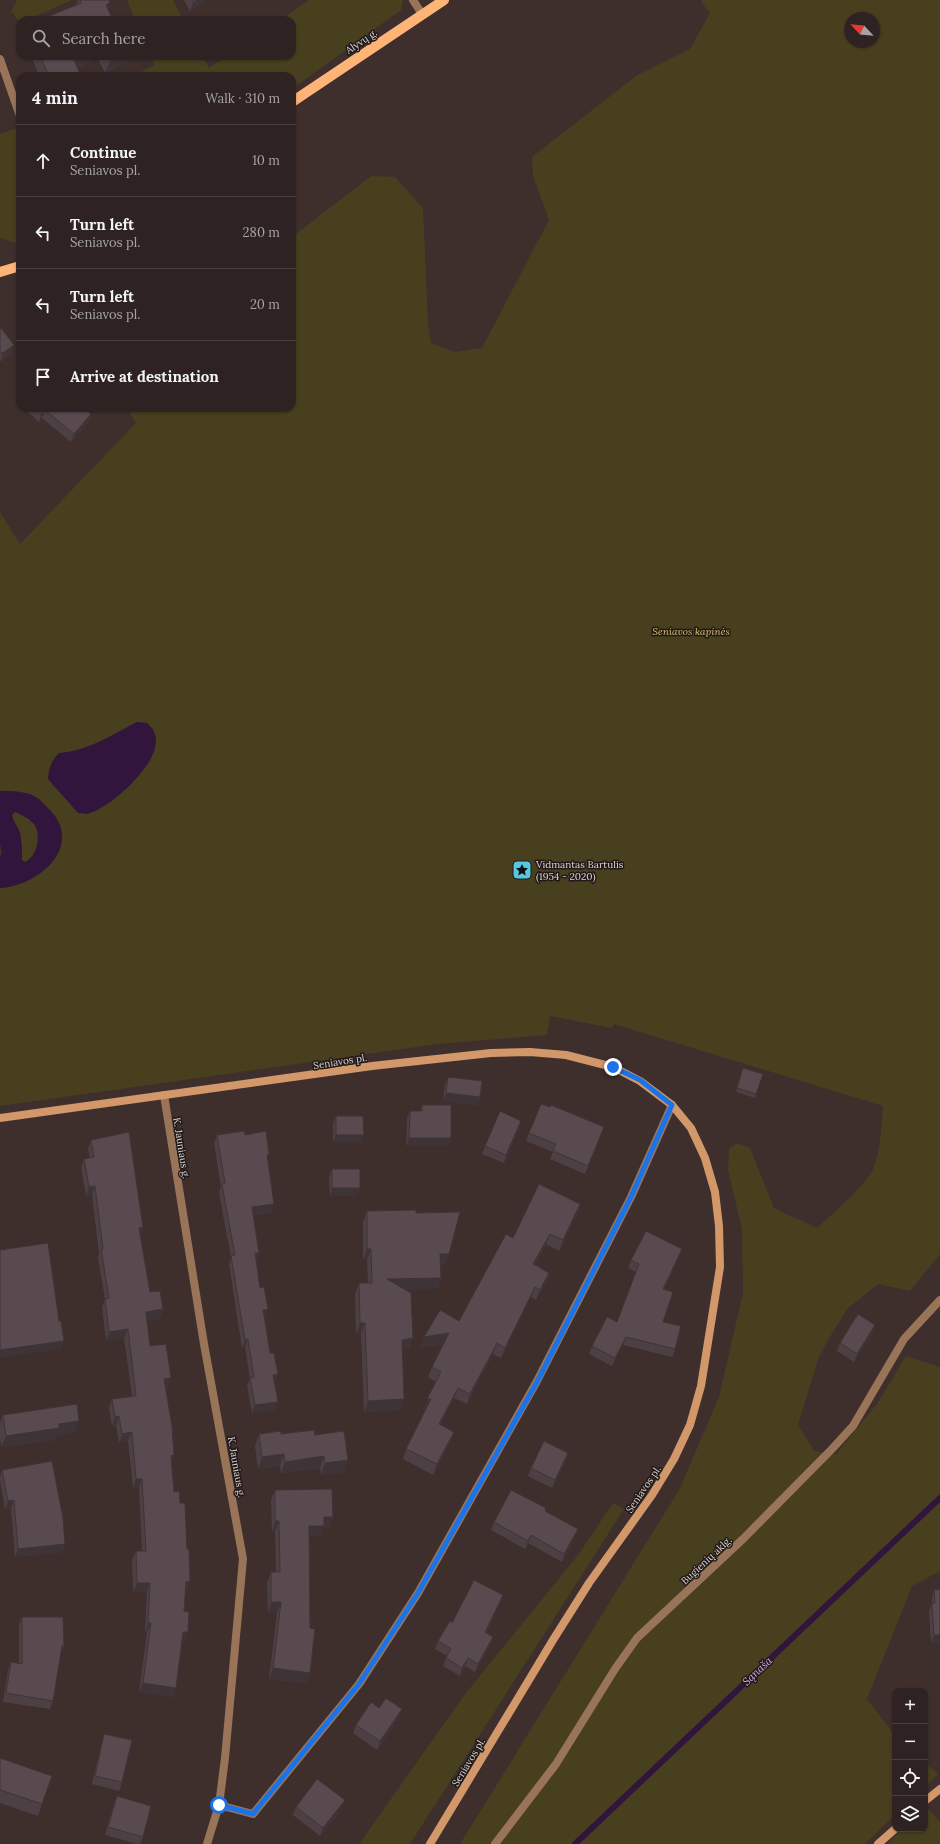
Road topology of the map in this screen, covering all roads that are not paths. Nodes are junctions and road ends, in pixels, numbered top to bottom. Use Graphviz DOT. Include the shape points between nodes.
graph roads {
  1 [pos="413,0"];
  2 [pos="444,0"];
  3 [pos="422,14"];
  4 [pos="0,59"];
  5 [pos="296,99"];
  6 [pos="16,105"];
  7 [pos="16,267"];
  8 [pos="0,272"];
  9 [pos="164,1095"];
  10 [pos="672,1105"];
  11 [pos="0,1118"];
  12 [pos="940,1300"];
  13 [pos="940,1789"];
  14 [pos="928,1799"];
  15 [pos="219,1805"];
  16 [pos="892,1832"];
  17 [pos="207,1844"];
  18 [pos="430,1844"];
  19 [pos="495,1844"];
  20 [pos="878,1844"];
  1 -- 3 [label="street"];
  2 -- 3 [label="main road, Alyvų g."];
  3 -- 5 [label="main road, Alyvų g."];
  4 -- 6 [label="street"];
  7 -- 8 [label="main road"];
  9 -- 10 [label="main road, Seniavos pl." via="372,1066 491,1053 530,1052 566,1055 613,1067 640,1080"];
  9 -- 11 [label="main road, Seniavos pl."];
  9 -- 15 [label="street, K. Jauniaus g." via="204,1344 243,1559"];
  10 -- 15 [label="street" via="631,1197 537,1382 422,1586 359,1684 253,1814"];
  10 -- 18 [label="main road, Seniavos pl." via="691,1128 705,1158 715,1192 719,1226 720,1267 712,1324 701,1386 690,1425 674,1459 652,1495 589,1583"];
  12 -- 19 [label="street, Bugienių aklg." via="904,1339 854,1426 743,1539 636,1638 556,1764"];
  13 -- 14 [label="main road"];
  15 -- 17 [label="street, K. Jauniaus g."];
  16 -- 20 [label="main road"];
}
